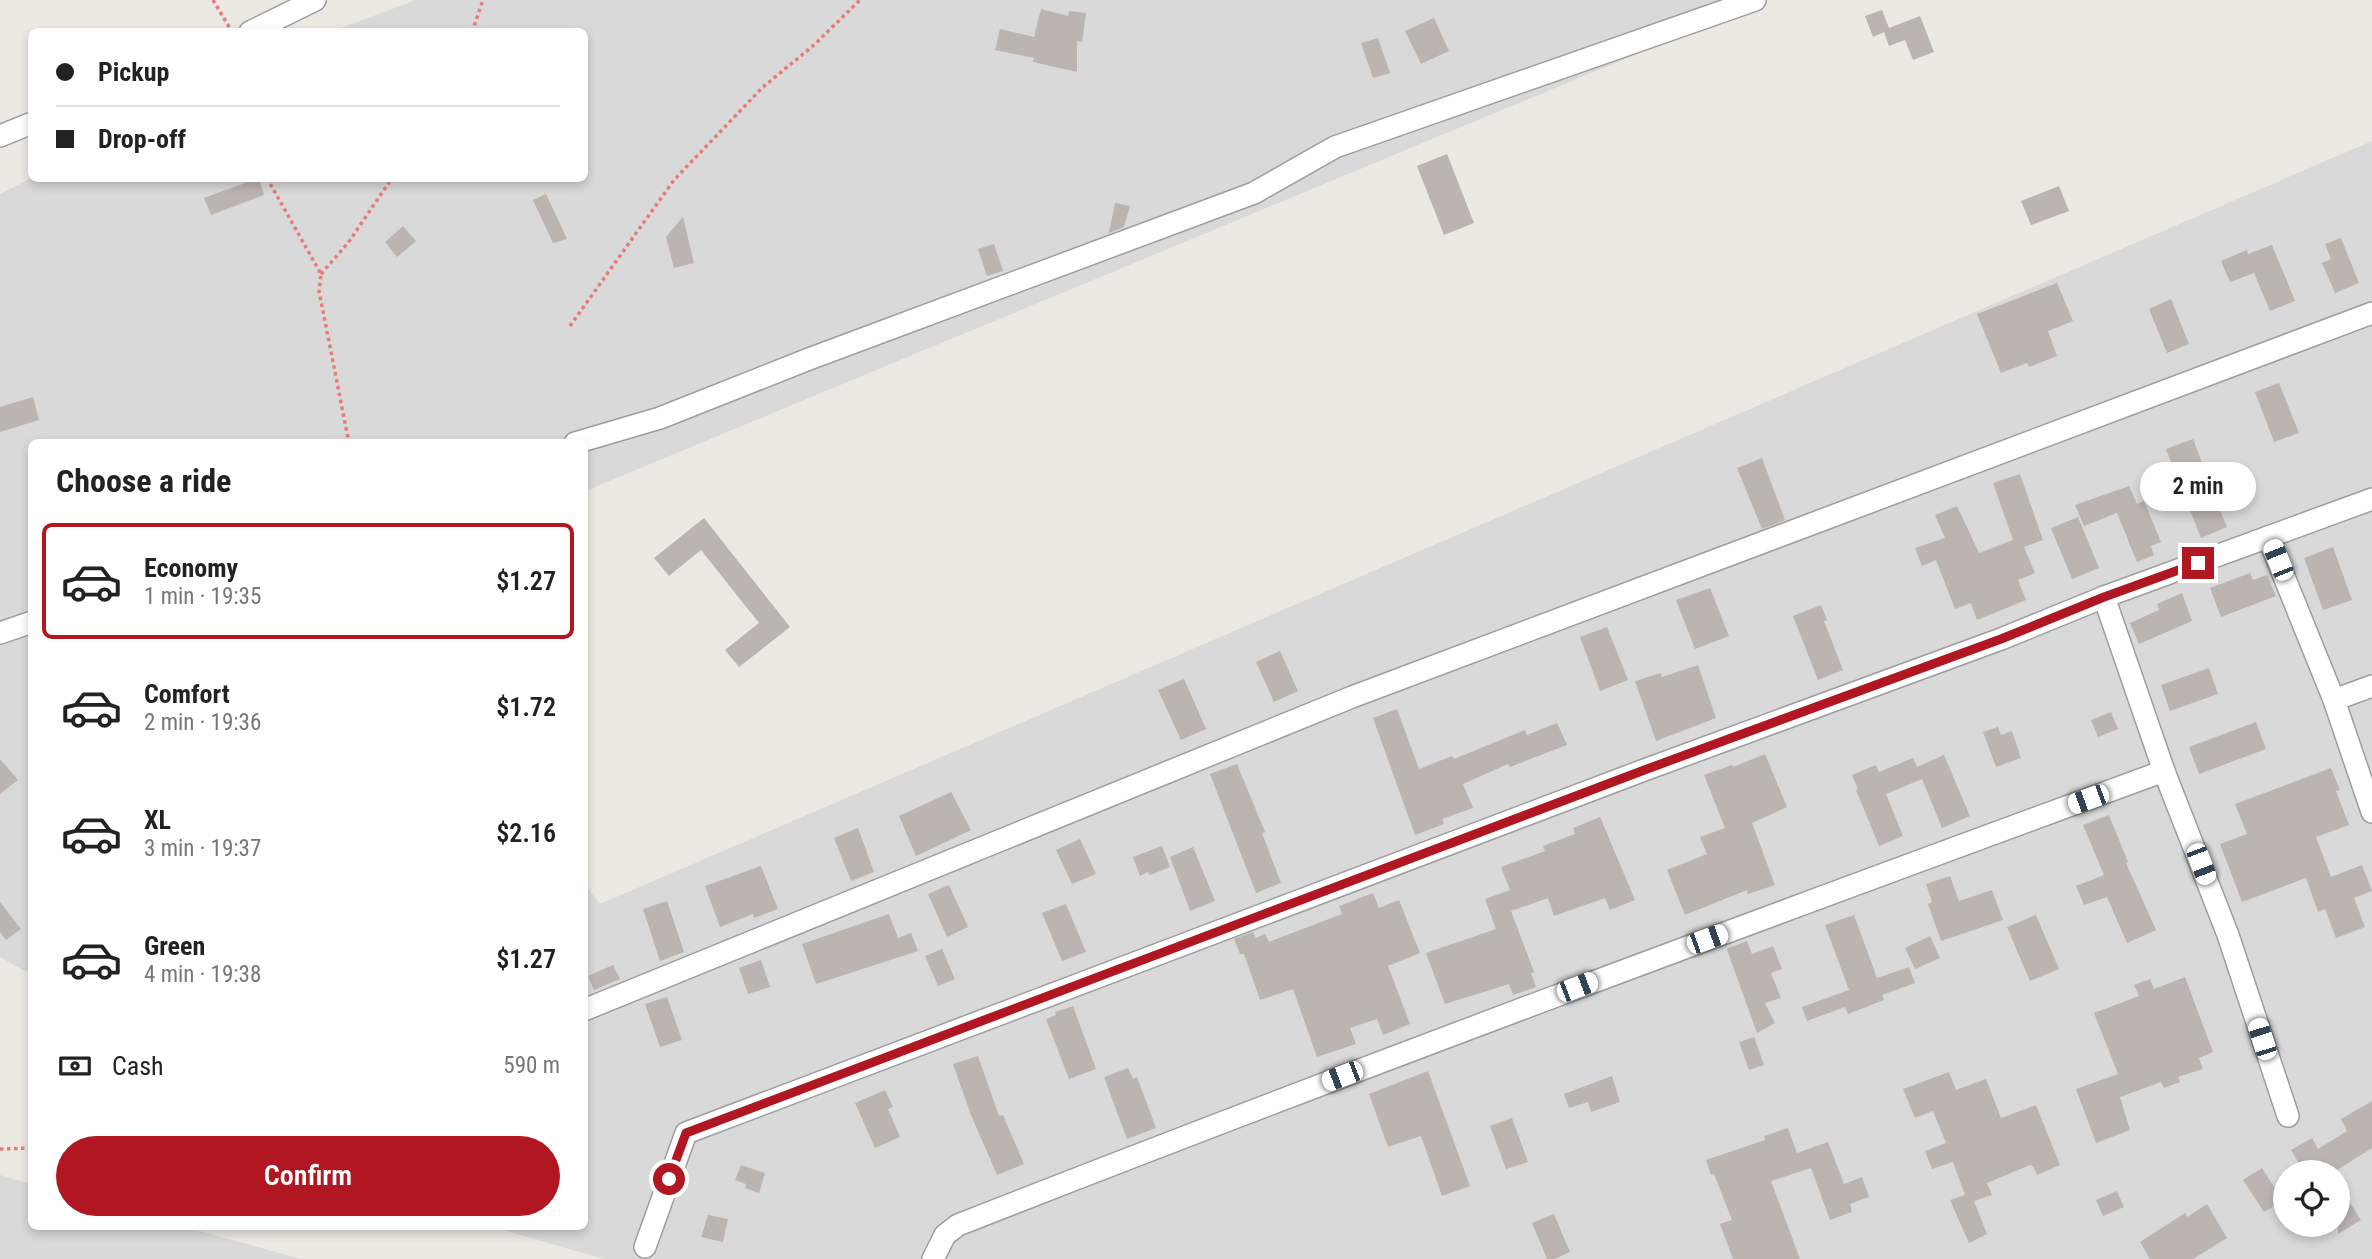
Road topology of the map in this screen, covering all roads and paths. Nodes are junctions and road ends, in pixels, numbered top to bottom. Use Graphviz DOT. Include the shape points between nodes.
graph roads {
  1 [pos="213,0"];
  2 [pos="315,0"];
  3 [pos="483,0"];
  4 [pos="860,0"];
  5 [pos="1755,0"];
  6 [pos="230,28"];
  7 [pos="258,28"];
  8 [pos="473,28"];
  9 [pos="28,125"];
  10 [pos="0,136"];
  11 [pos="269,182"];
  12 [pos="389,182"];
  13 [pos="321,274"];
  14 [pos="2372,313"];
  15 [pos="570,326"];
  16 [pos="348,439"];
  17 [pos="588,439"];
  18 [pos="2372,499"];
  19 [pos="2269,537"];
  20 [pos="2104,597"];
  21 [pos="28,623"];
  22 [pos="0,633"];
  23 [pos="2372,686"];
  24 [pos="2334,700"];
  25 [pos="2165,771"];
  26 [pos="2372,813"];
  27 [pos="588,1008"];
  28 [pos="2288,1116"];
  29 [pos="0,1149"];
  30 [pos="28,1149"];
  31 [pos="645,1247"];
  32 [pos="933,1259"];
  1 -- 6 [label="path"];
  2 -- 7 [label="street"];
  3 -- 8 [label="path"];
  4 -- 15 [label="path" via="763,87 674,180"];
  5 -- 17 [label="street" via="1335,147 1254,193 660,418"];
  9 -- 10 [label="street"];
  11 -- 13 [label="path"];
  12 -- 13 [label="path"];
  13 -- 16 [label="path" via="319,291"];
  14 -- 27 [label="street" via="1352,697"];
  18 -- 19 [label="street"];
  19 -- 20 [label="street"];
  19 -- 24 [label="street"];
  20 -- 25 [label="street"];
  20 -- 31 [label="street" via="686,1133"];
  21 -- 22 [label="street"];
  23 -- 24 [label="street"];
  24 -- 26 [label="street"];
  25 -- 28 [label="street" via="2228,935"];
  25 -- 32 [label="street" via="1590,982 958,1225 945,1235"];
  29 -- 30 [label="path"];
}
